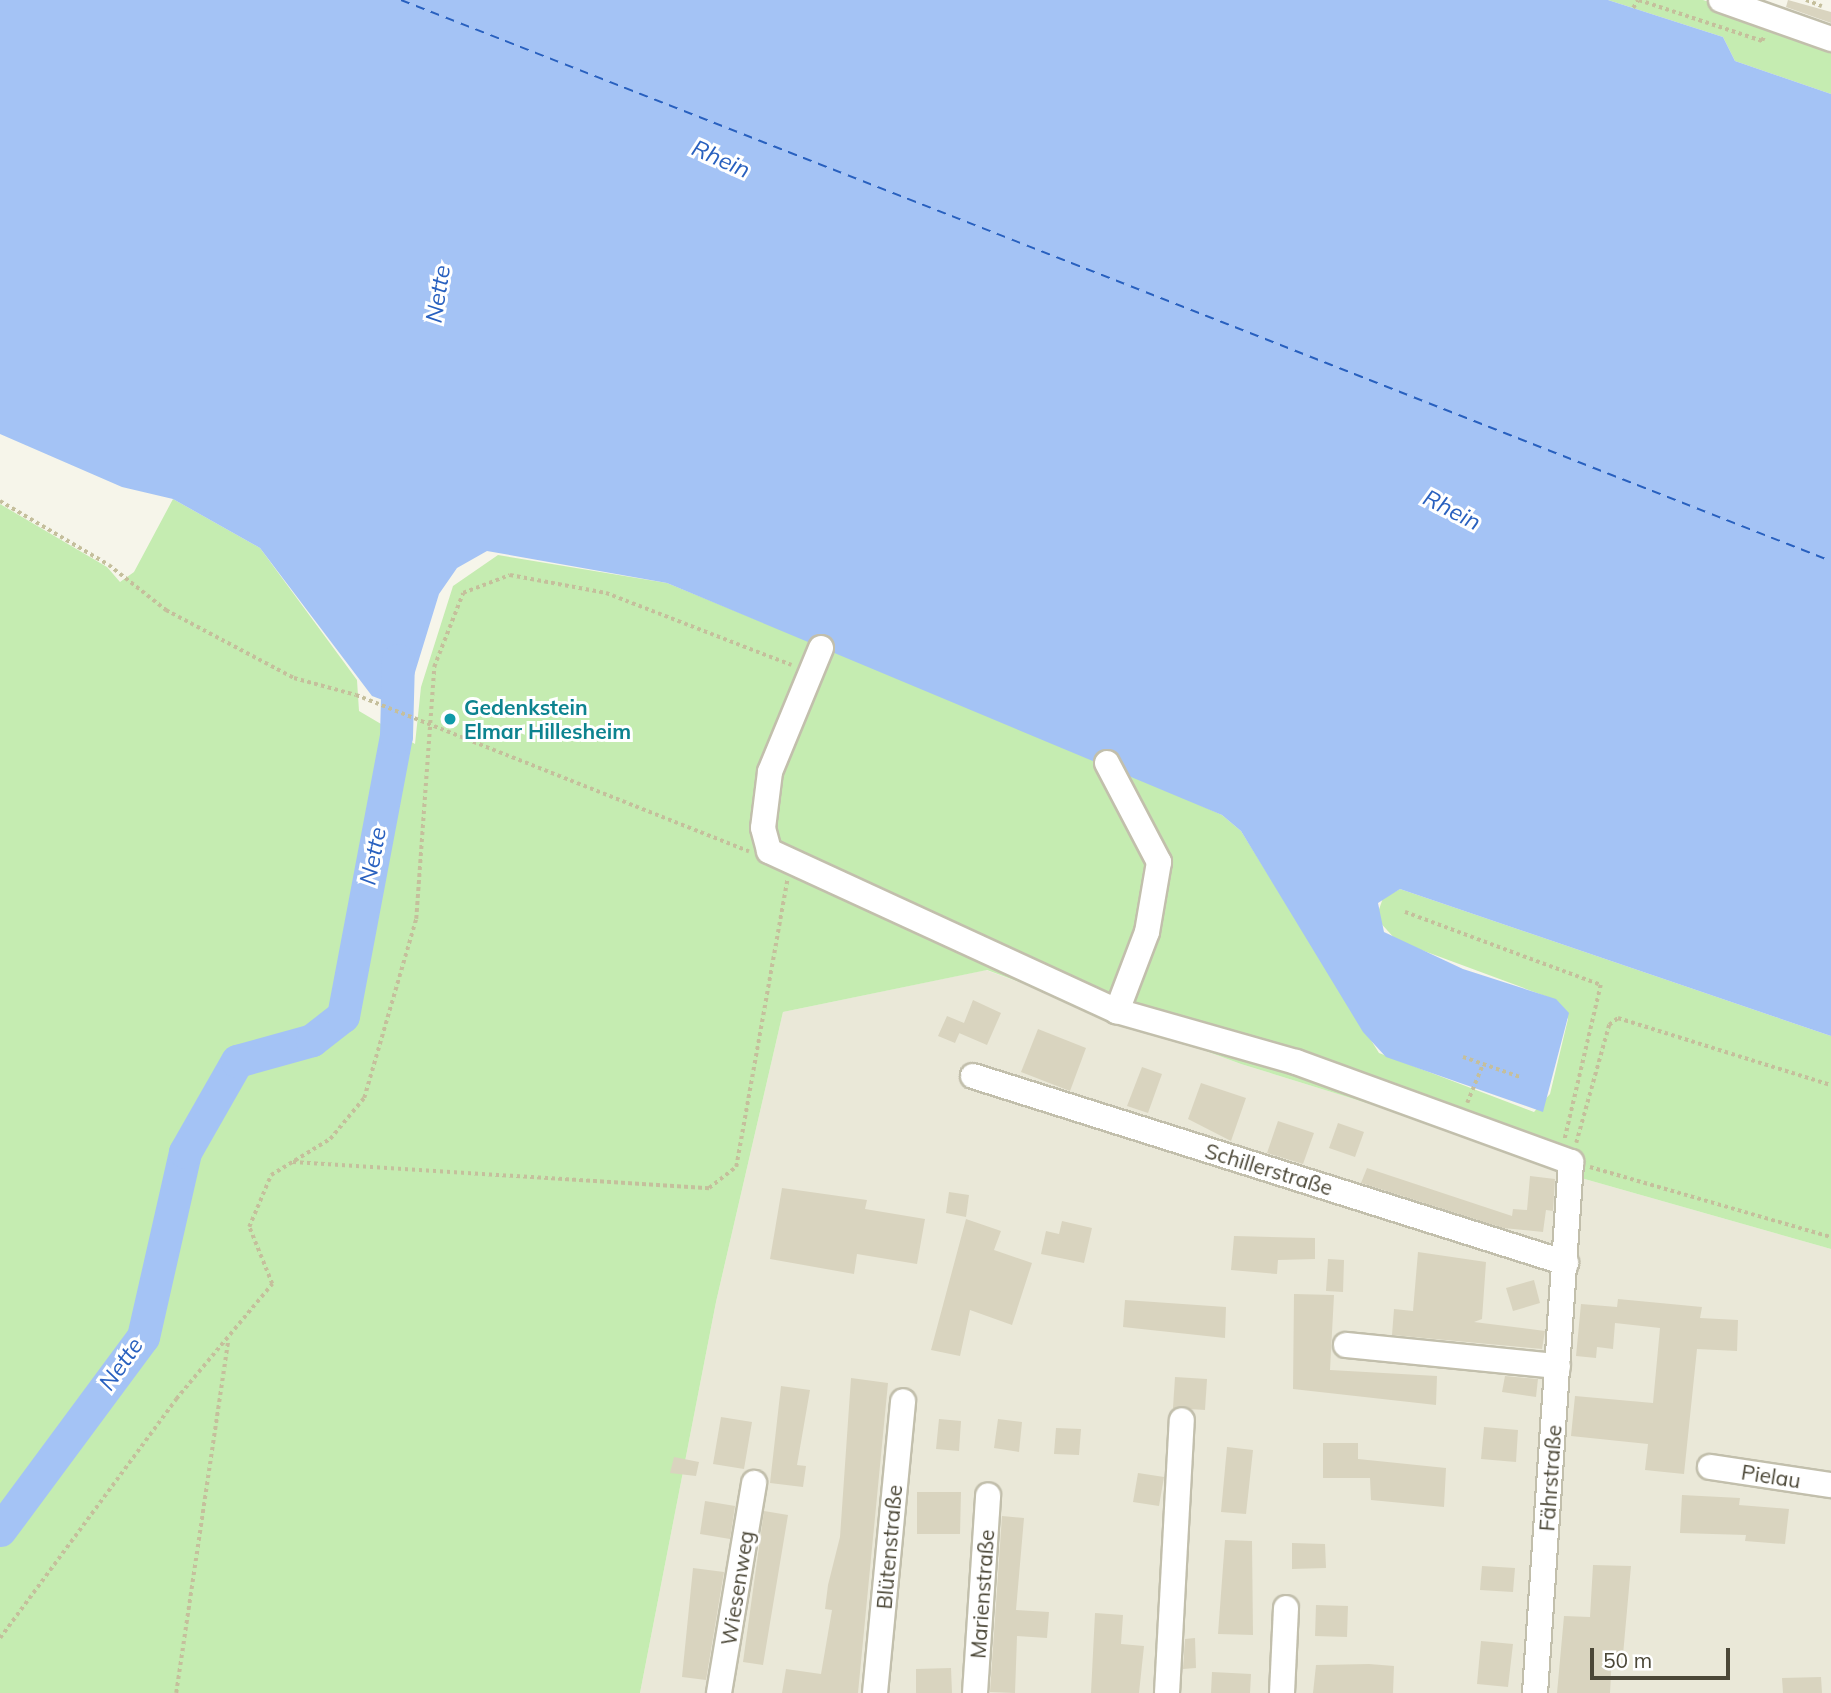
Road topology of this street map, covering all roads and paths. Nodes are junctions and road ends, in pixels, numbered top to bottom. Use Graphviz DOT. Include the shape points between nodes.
graph roads {
  1 [pos="1638,0"];
  2 [pos="1721,0"];
  3 [pos="1806,0"];
  4 [pos="1822,6"];
  5 [pos="1633,8"];
  6 [pos="1770,18"];
  7 [pos="1831,39"];
  8 [pos="1762,41"];
  9 [pos="1760,47"];
  10 [pos="0,501"];
  11 [pos="821,648"];
  12 [pos="810,671"];
  13 [pos="432,727"];
  14 [pos="1107,763"];
  15 [pos="769,851"];
  16 [pos="790,865"];
  17 [pos="1405,912"];
  18 [pos="1117,1011"];
  19 [pos="1463,1057"];
  20 [pos="1483,1064"];
  21 [pos="973,1076"];
  22 [pos="1520,1077"];
  23 [pos="1831,1085"];
  24 [pos="1459,1122"];
  25 [pos="1565,1160"];
  26 [pos="291,1162"];
  27 [pos="1831,1237"];
  28 [pos="1566,1263"];
  29 [pos="229,1338"];
  30 [pos="1346,1345"];
  31 [pos="1558,1366"];
  32 [pos="903,1401"];
  33 [pos="1182,1420"];
  34 [pos="1710,1467"];
  35 [pos="754,1483"];
  36 [pos="1831,1485"];
  37 [pos="988,1495"];
  38 [pos="1286,1608"];
  39 [pos="0,1639"];
  40 [pos="176,1693"];
  41 [pos="719,1693"];
  42 [pos="875,1693"];
  43 [pos="975,1693"];
  44 [pos="1167,1693"];
  45 [pos="1282,1693"];
  46 [pos="1535,1693"];
  1 -- 5 [label="path"];
  1 -- 8 [label="path"];
  2 -- 6 [label="street"];
  3 -- 4 [label="path"];
  6 -- 7 [label="street"];
  6 -- 8 [label="path"];
  8 -- 9 [label="path"];
  10 -- 13 [label="path" via="214,637 295,677 356,695"];
  11 -- 12 [label="street"];
  12 -- 13 [label="path" via="606,593 510,575 463,593 434,667"];
  12 -- 15 [label="street" via="770,772 763,828"];
  13 -- 15 [label="path" via="741,851"];
  13 -- 26 [label="path" via="416,919 365,1098 330,1139"];
  14 -- 18 [label="street" via="1159,862 1147,932"];
  15 -- 16 [label="street"];
  16 -- 18 [label="street"];
  16 -- 26 [label="path" via="736,1167 709,1188"];
  17 -- 25 [label="path" via="1601,985"];
  18 -- 24 [label="street" via="1296,1062"];
  19 -- 20 [label="path"];
  20 -- 22 [label="path"];
  20 -- 24 [label="path"];
  21 -- 28 [label="street, Schillerstraße"];
  23 -- 25 [label="path" via="1618,1018 1609,1025"];
  24 -- 25 [label="street"];
  25 -- 27 [label="path"];
  25 -- 28 [label="street, Fährstraße"];
  26 -- 29 [label="path" via="271,1175 249,1215 272,1284"];
  28 -- 31 [label="street, Fährstraße"];
  29 -- 39 [label="path"];
  29 -- 40 [label="path"];
  30 -- 31 [label="street"];
  31 -- 46 [label="street, Fährstraße"];
  32 -- 42 [label="street, Blütenstraße"];
  33 -- 44 [label="street"];
  34 -- 36 [label="street, Pielau"];
  35 -- 41 [label="street, Wiesenweg"];
  37 -- 43 [label="street, Marienstraße"];
  38 -- 45 [label="street"];
}
